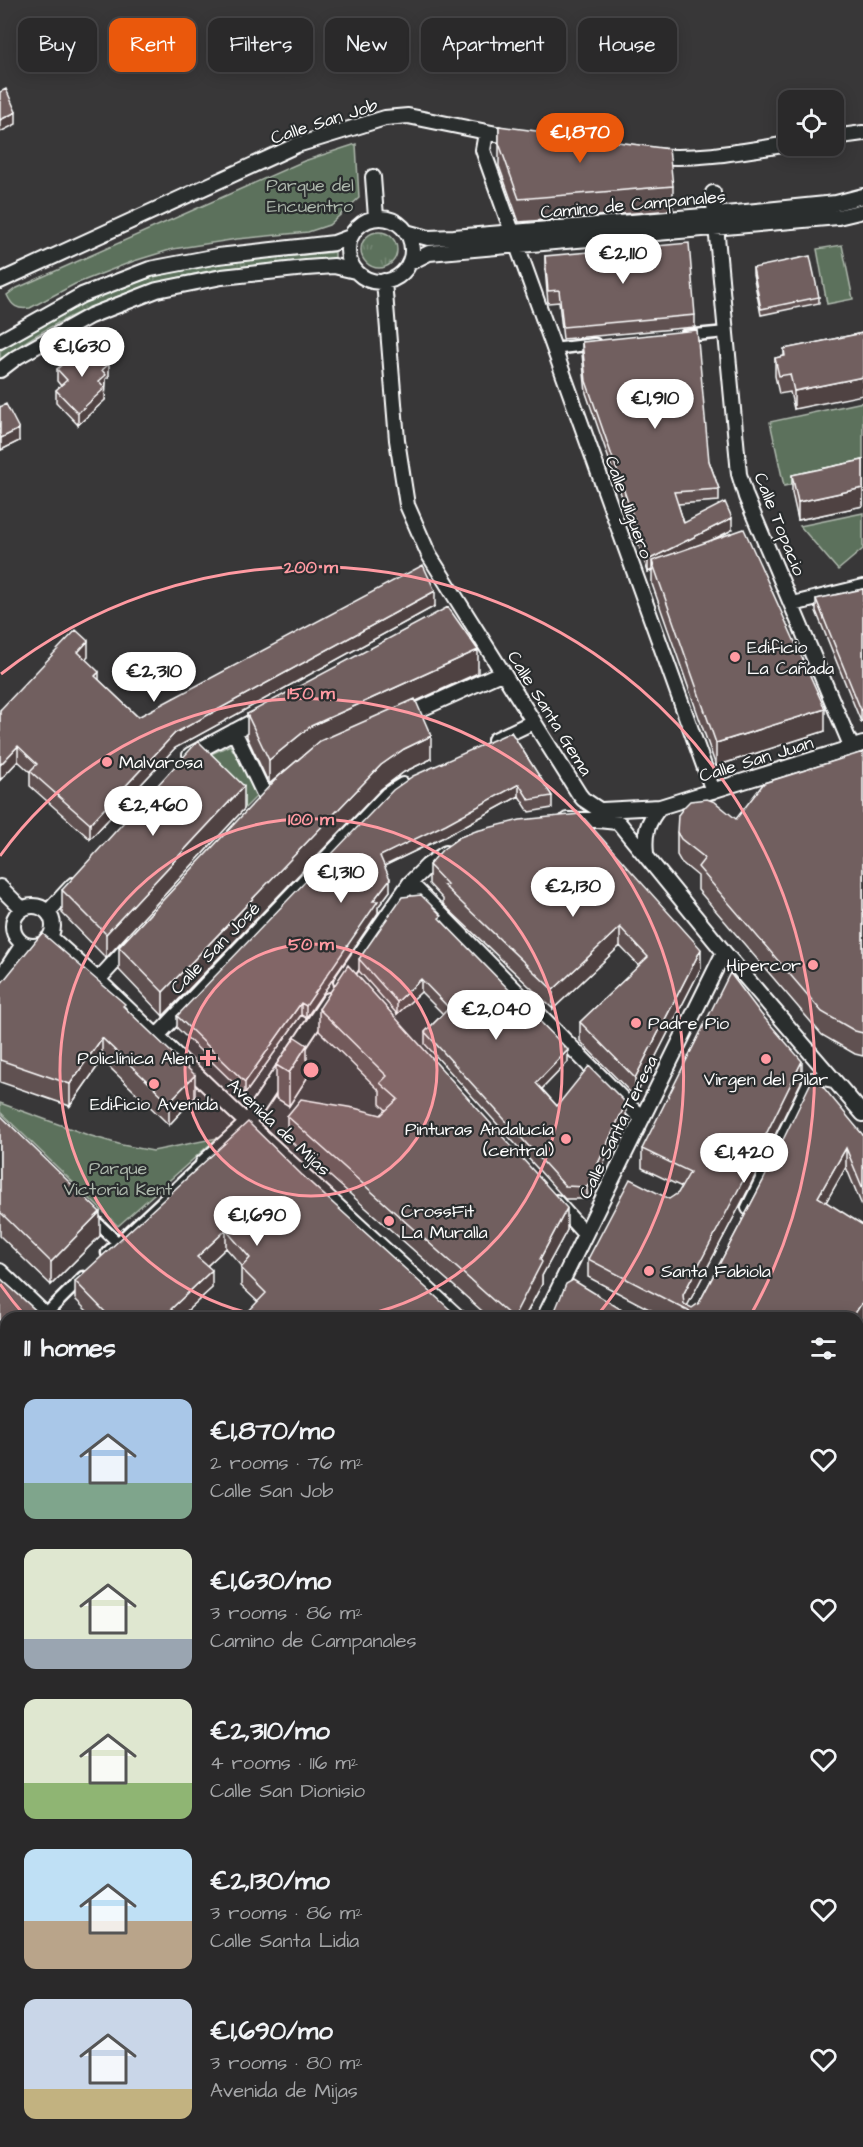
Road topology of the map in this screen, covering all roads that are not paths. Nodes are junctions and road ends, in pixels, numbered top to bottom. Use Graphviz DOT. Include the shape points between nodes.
graph roads {
  1 [pos="486,133"];
  2 [pos="863,133"];
  3 [pos="844,136"];
  4 [pos="532,141"];
  5 [pos="778,146"];
  6 [pos="645,155"];
  7 [pos="373,177"];
  8 [pos="713,193"];
  9 [pos="863,196"];
  10 [pos="863,211"];
  11 [pos="376,217"];
  12 [pos="716,222"];
  13 [pos="406,232"];
  14 [pos="512,232"];
  15 [pos="350,237"];
  16 [pos="518,245"];
  17 [pos="408,263"];
  18 [pos="355,271"];
  19 [pos="0,281"];
  20 [pos="384,281"];
  21 [pos="726,332"];
  22 [pos="1,336"];
  23 [pos="668,337"];
  24 [pos="610,343"];
  25 [pos="553,349"];
  26 [pos="0,370"];
  27 [pos="863,587"];
  28 [pos="793,604"];
  29 [pos="503,672"];
  30 [pos="275,709"];
  31 [pos="533,722"];
  32 [pos="390,723"];
  33 [pos="234,731"];
  34 [pos="484,745"];
  35 [pos="857,746"];
  36 [pos="181,764"];
  37 [pos="419,776"];
  38 [pos="713,791"];
  39 [pos="266,798"];
  40 [pos="583,799"];
  41 [pos="660,807"];
  42 [pos="602,810"];
  43 [pos="575,819"];
  44 [pos="553,822"];
  45 [pos="619,823"];
  46 [pos="454,849"];
  47 [pos="646,853"];
  48 [pos="79,878"];
  49 [pos="410,884"];
  50 [pos="0,887"];
  51 [pos="22,909"];
  52 [pos="48,912"];
  53 [pos="50,937"];
  54 [pos="137,938"];
  55 [pos="23,944"];
  56 [pos="724,952"];
  57 [pos="0,979"];
  58 [pos="98,980"];
  59 [pos="157,1036"];
  60 [pos="833,1080"];
  61 [pos="863,1114"];
  62 [pos="642,1119"];
  63 [pos="248,1122"];
  64 [pos="203,1163"];
  65 [pos="545,1190"];
  66 [pos="84,1210"];
  67 [pos="745,1216"];
  68 [pos="585,1234"];
  69 [pos="117,1242"];
  70 [pos="0,1271"];
  71 [pos="42,1312"];
  72 [pos="52,1312"];
  73 [pos="453,1312"];
  74 [pos="548,1312"];
  1 -- 4 [label="street, Calle San Job"];
  1 -- 14 [label="street, Calle Jilguero" via="483,150"];
  1 -- 19 [label="street, Calle San Job" via="408,116 385,118 297,145"];
  2 -- 3 [label="street"];
  5 -- 6 [label="street" via="712,156"];
  7 -- 11 [label="street"];
  8 -- 12 [label="street, Calle Topacio"];
  9 -- 12 [label="street, Camino de Campanales"];
  10 -- 12 [label="street, Camino de Campanales" via="838,217"];
  11 -- 13 [label="street" via="394,221"];
  11 -- 15 [label="street" via="360,224"];
  12 -- 14 [label="street, Camino de Campanales"];
  12 -- 16 [label="street, Camino de Campanales"];
  12 -- 21 [label="street, Calle Topacio"];
  13 -- 14 [label="street, Camino de Campanales" via="428,238"];
  13 -- 17 [label="street" via="411,243"];
  14 -- 16 [label="street, Calle Jilguero"];
  15 -- 18 [label="street" via="348,255"];
  15 -- 22 [label="street" via="334,243 218,256 150,269 82,295"];
  16 -- 17 [label="street, Camino de Campanales" via="429,253"];
  16 -- 25 [label="street, Calle Jilguero"];
  17 -- 20 [label="street" via="398,276"];
  18 -- 20 [label="street" via="368,280"];
  18 -- 26 [label="street" via="334,266 306,268 222,277 157,290 90,316"];
  20 -- 29 [label="street, Calle Santa Gema" via="397,440 407,505 457,609"];
  21 -- 23 [label="street"];
  21 -- 28 [label="street, Calle Topacio" via="740,474 746,497"];
  24 -- 25 [label="street"];
  25 -- 38 [label="street, Calle Jilguero"];
  27 -- 28 [label="street"];
  28 -- 35 [label="street, Calle Topacio"];
  29 -- 31 [label="street, Calle Santa Gema"];
  29 -- 32 [label="street"];
  30 -- 33 [label="street"];
  31 -- 34 [label="street"];
  31 -- 40 [label="street, Calle Santa Gema"];
  33 -- 36 [label="street" via="189,755"];
  33 -- 39 [label="street"];
  35 -- 38 [label="street, Calle San Juan"];
  37 -- 59 [label="street, Calle San José" via="387,795"];
  38 -- 41 [label="street, Calle San Juan"];
  40 -- 42 [label="street, Calle Santa Gema"];
  40 -- 43 [label="street" via="583,810"];
  41 -- 42 [label="street, Calle San Juan"];
  41 -- 47 [label="street" via="647,825"];
  42 -- 45 [label="street, Calle Santa Gema"];
  43 -- 44 [label="street"];
  43 -- 45 [label="street"];
  45 -- 47 [label="street, Calle Santa Gema"];
  46 -- 49 [label="street" via="427,866"];
  47 -- 56 [label="street, Calle Santa Gema"];
  48 -- 52 [label="street"];
  49 -- 62 [label="street"];
  49 -- 63 [label="street"];
  50 -- 51 [label="street"];
  51 -- 52 [label="street" via="38,906"];
  51 -- 55 [label="street" via="12,928"];
  52 -- 53 [label="street" via="53,927"];
  53 -- 55 [label="street" via="38,945"];
  53 -- 58 [label="street, Avenida de Mijas"];
  54 -- 58 [label="street"];
  55 -- 57 [label="street"];
  56 -- 60 [label="street, Calle Santa Gema"];
  56 -- 62 [label="street, Calle Santa Teresa"];
  58 -- 59 [label="street, Avenida de Mijas"];
  59 -- 63 [label="street, Avenida de Mijas"];
  60 -- 61 [label="street, Calle Santa Gema"];
  60 -- 67 [label="street" via="812,1080"];
  62 -- 68 [label="street, Calle Santa Teresa"];
  63 -- 64 [label="street"];
  63 -- 73 [label="street, Avenida de Mijas"];
  64 -- 69 [label="street"];
  65 -- 68 [label="street"];
  66 -- 69 [label="street"];
  68 -- 74 [label="street, Calle Santa Teresa" via="568,1283"];
  69 -- 72 [label="street"];
  70 -- 71 [label="street"];
}
